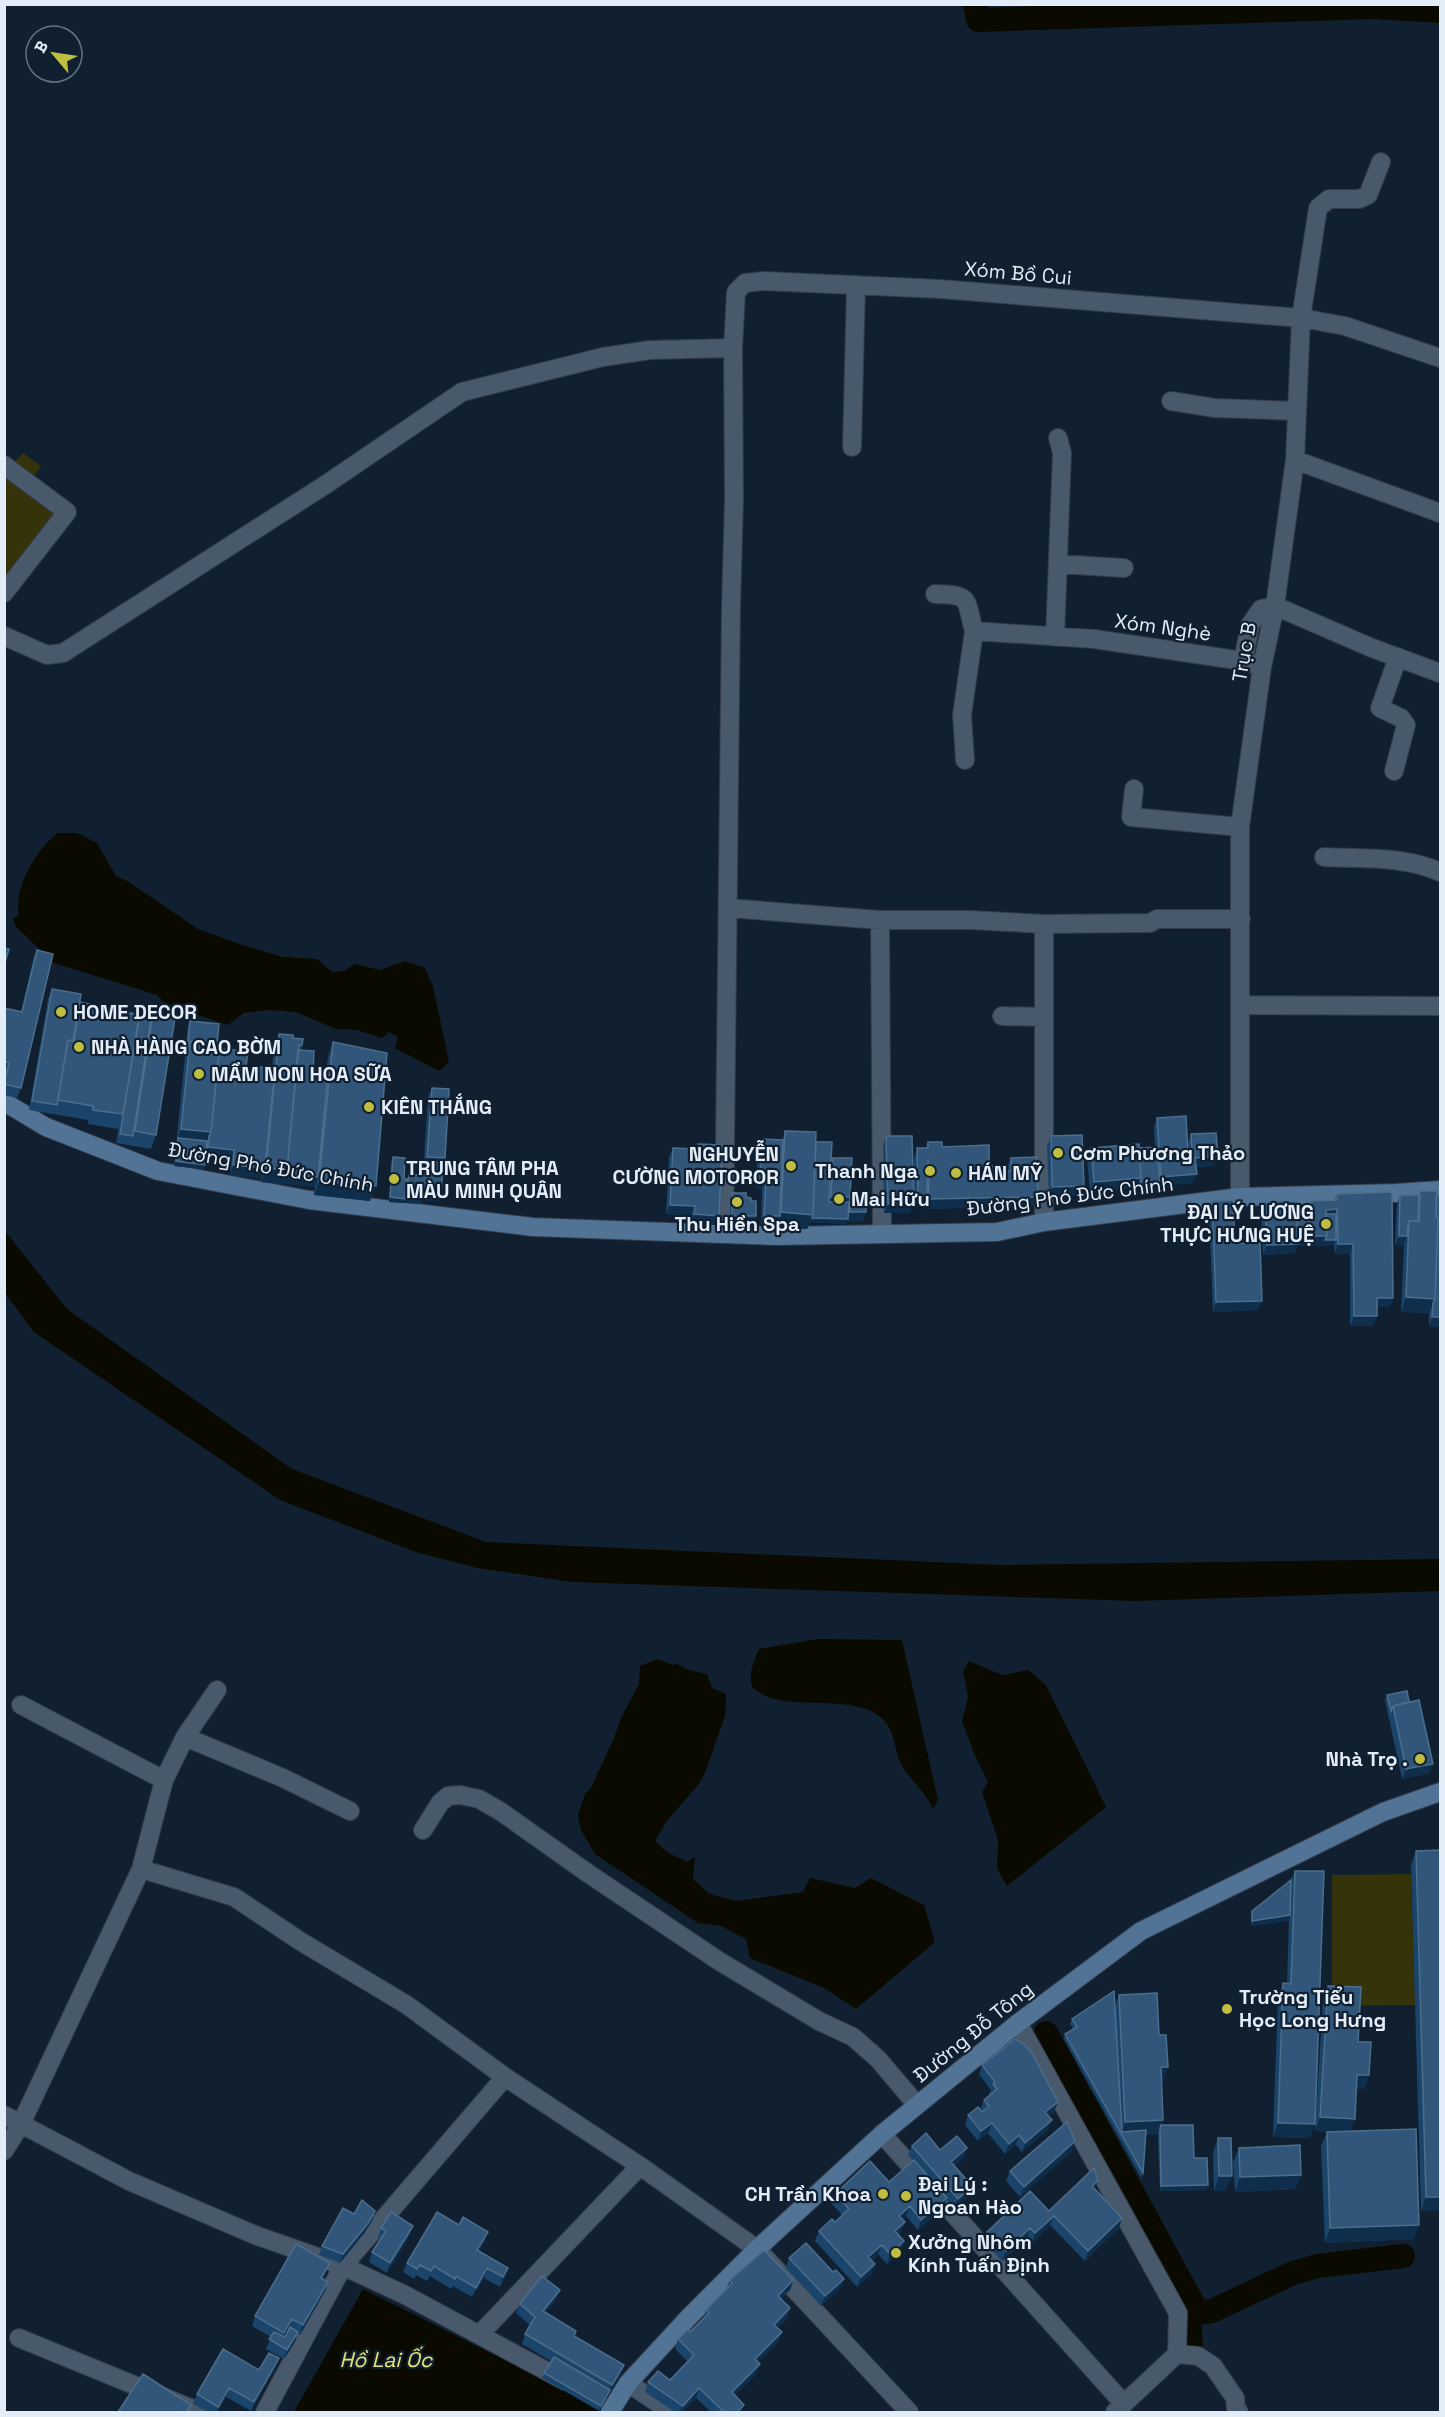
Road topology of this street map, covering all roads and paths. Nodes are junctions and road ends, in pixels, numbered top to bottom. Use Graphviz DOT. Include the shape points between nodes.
graph roads {
  1 [pos="1381,162"];
  2 [pos="856,285"];
  3 [pos="1301,318"];
  4 [pos="733,348"];
  5 [pos="1440,358"];
  6 [pos="1171,401"];
  7 [pos="1297,411"];
  8 [pos="1058,438"];
  9 [pos="852,447"];
  10 [pos="1295,460"];
  11 [pos="4,465"];
  12 [pos="1440,513"];
  13 [pos="1058,564"];
  14 [pos="1124,568"];
  15 [pos="4,592"];
  16 [pos="935,594"];
  17 [pos="1275,606"];
  18 [pos="974,631"];
  19 [pos="4,636"];
  20 [pos="1055,637"];
  21 [pos="1398,657"];
  22 [pos="1243,661"];
  23 [pos="1263,667"];
  24 [pos="1440,673"];
  25 [pos="965,760"];
  26 [pos="1394,771"];
  27 [pos="1134,789"];
  28 [pos="1240,827"];
  29 [pos="1324,858"];
  30 [pos="1440,872"];
  31 [pos="728,908"];
  32 [pos="1241,919"];
  33 [pos="880,920"];
  34 [pos="1044,924"];
  35 [pos="1242,1005"];
  36 [pos="1440,1006"];
  37 [pos="1002,1016"];
  38 [pos="1044,1017"];
  39 [pos="4,1102"];
  40 [pos="1440,1190"];
  41 [pos="1240,1197"];
  42 [pos="1044,1222"];
  43 [pos="724,1234"];
  44 [pos="882,1234"];
  45 [pos="217,1690"];
  46 [pos="21,1705"];
  47 [pos="185,1737"];
  48 [pos="164,1780"];
  49 [pos="1440,1792"];
  50 [pos="350,1811"];
  51 [pos="423,1830"];
  52 [pos="141,1869"];
  53 [pos="1018,2023"];
  54 [pos="505,2077"];
  55 [pos="917,2105"];
  56 [pos="4,2115"];
  57 [pos="21,2124"];
  58 [pos="882,2134"];
  59 [pos="4,2151"];
  60 [pos="640,2166"];
  61 [pos="757,2249"];
  62 [pos="343,2266"];
  63 [pos="480,2334"];
  64 [pos="20,2338"];
  65 [pos="1177,2354"];
  66 [pos="628,2383"];
  67 [pos="582,2391"];
  68 [pos="608,2407"];
  69 [pos="1120,2408"];
  70 [pos="200,2412"];
  71 [pos="265,2412"];
  72 [pos="671,2412"];
  73 [pos="909,2412"];
  74 [pos="1239,2412"];
  1 -- 3 [label="street, Trục B" via="1368,195 1359,200 1329,199 1318,208"];
  2 -- 3 [label="street, Xóm Bồ Cui"];
  2 -- 4 [label="street, Xóm Bồ Cui" via="745,283 736,292"];
  2 -- 9 [label="street"];
  3 -- 5 [label="street, Xóm Bồ Cui" via="1345,327"];
  3 -- 7 [label="street, Trục B"];
  4 -- 19 [label="street" via="650,350 603,357 462,392 63,653 47,655"];
  4 -- 31 [label="street"];
  6 -- 7 [label="street" via="1215,408"];
  7 -- 10 [label="street, Trục B"];
  8 -- 13 [label="street" via="1062,453"];
  10 -- 12 [label="street"];
  10 -- 17 [label="street, Trục B"];
  11 -- 15 [label="street" via="67,512"];
  13 -- 14 [label="street"];
  13 -- 20 [label="street"];
  16 -- 18 [label="street" via="959,594 964,598"];
  17 -- 21 [label="street"];
  17 -- 22 [label="street" via="1261,609 1250,625"];
  17 -- 23 [label="street, Trục B"];
  18 -- 20 [label="street, Xóm Nghè"];
  18 -- 25 [label="street" via="963,715"];
  20 -- 22 [label="street, Xóm Nghè"];
  21 -- 24 [label="street"];
  21 -- 26 [label="street" via="1380,708 1407,724"];
  22 -- 23 [label="street, Xóm Nghè"];
  23 -- 28 [label="street, Trục B"];
  27 -- 28 [label="street" via="1131,817"];
  28 -- 32 [label="street, Trục B"];
  29 -- 30 [label="street" via="1405,862"];
  31 -- 33 [label="street"];
  31 -- 43 [label="street"];
  32 -- 34 [label="street"];
  32 -- 35 [label="street, Trục B"];
  33 -- 34 [label="street"];
  33 -- 44 [label="street"];
  34 -- 38 [label="street"];
  35 -- 36 [label="street"];
  35 -- 41 [label="street, Trục B"];
  37 -- 38 [label="street"];
  38 -- 42 [label="street"];
  39 -- 43 [label="main road, Đường Phó Đức Chính" via="46,1127 158,1171 309,1200 533,1227"];
  40 -- 41 [label="main road, Đường Phó Đức Chính"];
  41 -- 42 [label="main road, Đường Phó Đức Chính"];
  42 -- 44 [label="main road, Đường Phó Đức Chính" via="997,1232"];
  43 -- 44 [label="main road, Đường Phó Đức Chính"];
  45 -- 47 [label="street"];
  46 -- 48 [label="street"];
  47 -- 48 [label="street"];
  47 -- 50 [label="street"];
  48 -- 52 [label="street"];
  49 -- 53 [label="main road, Đường Đỗ Tông" via="1383,1812 1141,1931"];
  51 -- 55 [label="street" via="448,1796 479,1799 500,1810 718,1961 853,2037 878,2059"];
  52 -- 54 [label="street" via="234,1897 407,2005"];
  52 -- 57 [label="street"];
  53 -- 55 [label="main road, Đường Đỗ Tông"];
  53 -- 65 [label="street" via="1178,2313"];
  54 -- 60 [label="street"];
  54 -- 62 [label="street"];
  55 -- 58 [label="main road, Đường Đỗ Tông"];
  56 -- 57 [label="street"];
  57 -- 59 [label="street"];
  57 -- 62 [label="street" via="129,2181 255,2235"];
  58 -- 61 [label="main road, Đường Đỗ Tông"];
  58 -- 69 [label="street"];
  60 -- 61 [label="street"];
  60 -- 63 [label="street"];
  61 -- 66 [label="main road, Đường Đỗ Tông"];
  61 -- 73 [label="street"];
  62 -- 63 [label="street"];
  62 -- 71 [label="street"];
  63 -- 67 [label="street"];
  64 -- 70 [label="street"];
  65 -- 69 [label="street"];
  65 -- 74 [label="street" via="1198,2356 1213,2366 1235,2398"];
  66 -- 68 [label="main road, Đường Đỗ Tông"];
  66 -- 72 [label="street"];
}
